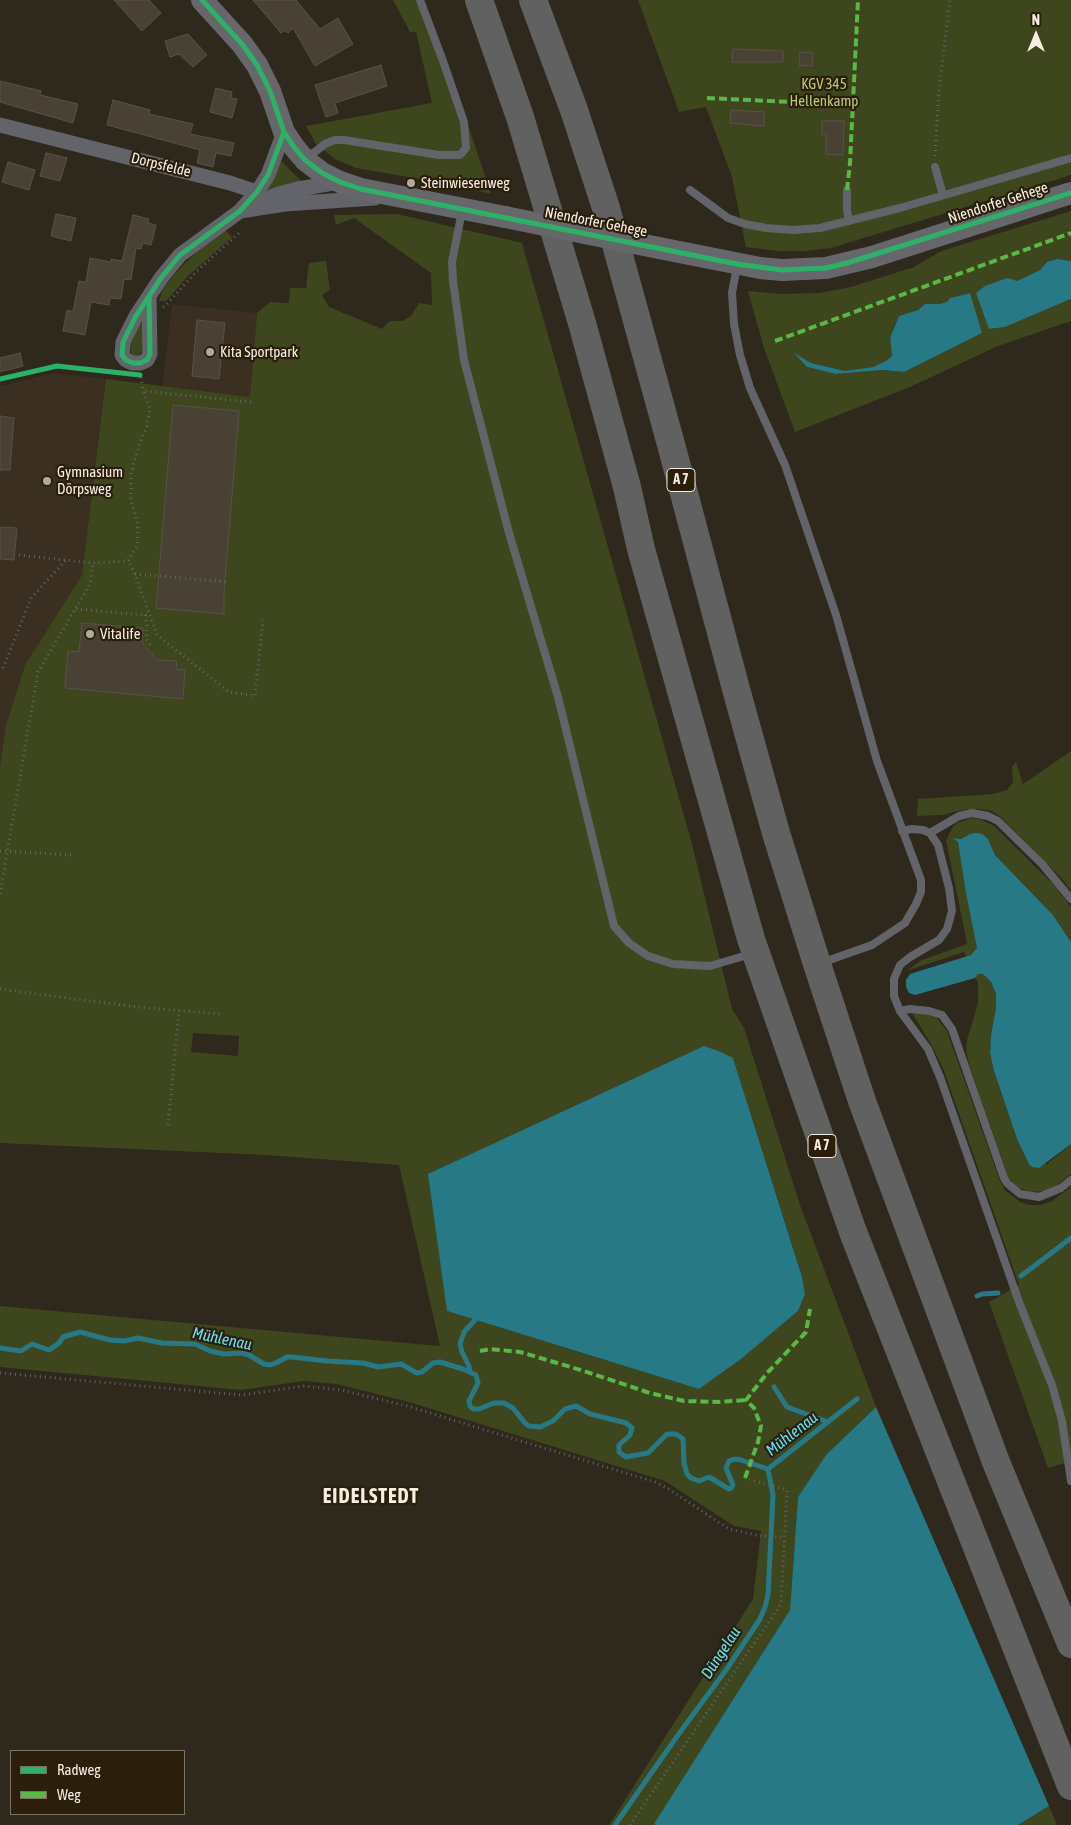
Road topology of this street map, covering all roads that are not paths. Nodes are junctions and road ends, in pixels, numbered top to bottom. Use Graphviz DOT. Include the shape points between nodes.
graph roads {
  1 [pos="420,0"];
  2 [pos="479,0"];
  3 [pos="533,0"];
  4 [pos="207,2"];
  5 [pos="0,125"];
  6 [pos="284,132"];
  7 [pos="1071,158"];
  8 [pos="305,160"];
  9 [pos="935,167"];
  10 [pos="340,182"];
  11 [pos="690,190"];
  12 [pos="848,190"];
  13 [pos="257,192"];
  14 [pos="1071,193"];
  15 [pos="943,195"];
  16 [pos="398,197"];
  17 [pos="463,209"];
  18 [pos="240,211"];
  19 [pos="849,221"];
  20 [pos="737,264"];
  21 [pos="149,302"];
  22 [pos="902,831"];
  23 [pos="930,833"];
  24 [pos="1071,899"];
  25 [pos="756,953"];
  26 [pos="817,964"];
  27 [pos="900,1010"];
  28 [pos="1071,1180"];
  29 [pos="1071,1481"];
  30 [pos="1071,1644"];
  31 [pos="1071,1786"];
  1 -- 8 [label="lane" via="464,122 466,148 460,154 439,155 335,140"];
  2 -- 25 [label="highway, A 7" via="520,117 582,323 641,549"];
  3 -- 26 [label="highway, A 7" via="606,208 776,833"];
  4 -- 6 [label="street, Niendorfer Gehege" via="258,65"];
  5 -- 13 [label="street, Dorpsfelde"];
  6 -- 8 [label="street, Niendorfer Gehege"];
  6 -- 13 [label="street" via="268,175"];
  7 -- 15 [label="lane"];
  8 -- 10 [label="street, Niendorfer Gehege"];
  9 -- 15 [label="lane"];
  10 -- 16 [label="street, Niendorfer Gehege"];
  10 -- 18 [label="street" via="279,194"];
  11 -- 19 [label="lane" via="728,218 745,224 794,230"];
  12 -- 19 [label="lane"];
  13 -- 18 [label="street"];
  14 -- 20 [label="street, Niendorfer Gehege" via="848,264 790,270"];
  15 -- 19 [label="lane"];
  16 -- 17 [label="street, Niendorfer Gehege"];
  16 -- 18 [label="street" via="285,204"];
  17 -- 20 [label="street, Niendorfer Gehege, bridge"];
  17 -- 25 [label="lane" via="452,262 464,360 509,533 558,697 614,926 629,943 648,956 673,964 710,966"];
  18 -- 21 [label="street" via="180,255 161,278"];
  20 -- 22 [label="lane" via="732,293 740,355 750,388 785,464 836,615 877,761"];
  22 -- 23 [label="lane" via="912,828"];
  22 -- 26 [label="lane" via="921,880 921,892 905,923 872,945"];
  23 -- 24 [label="lane" via="959,816 988,816 998,821 1036,858"];
  23 -- 27 [label="lane" via="938,845 950,888 951,919 939,940 900,965 894,979 894,996"];
  25 -- 31 [label="highway, A 7" via="853,1232"];
  26 -- 30 [label="highway, A 7" via="862,1101 996,1462"];
  27 -- 28 [label="lane" via="942,1015 952,1029 1007,1183 1020,1194 1039,1197"];
  27 -- 29 [label="lane" via="928,1050 940,1076 1019,1302 1052,1385 1062,1421"];
}
